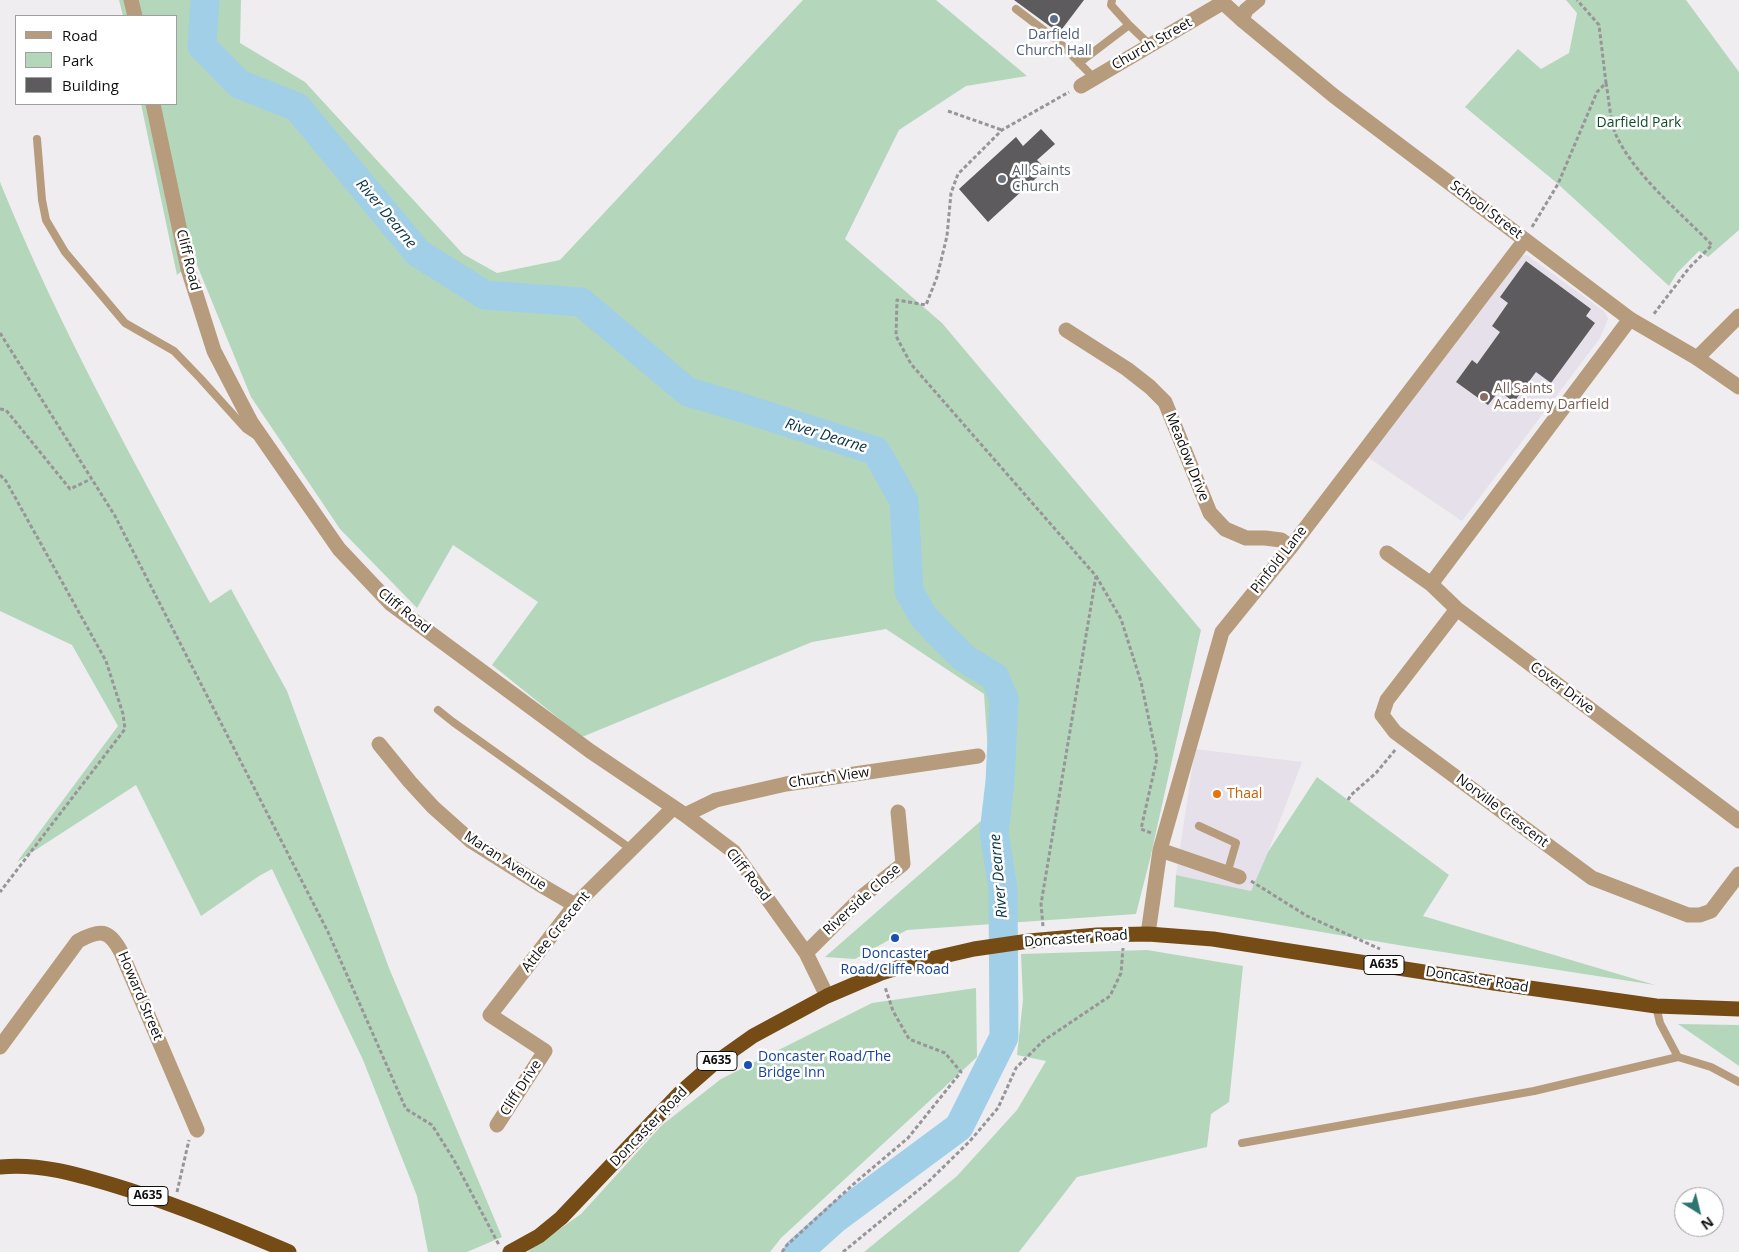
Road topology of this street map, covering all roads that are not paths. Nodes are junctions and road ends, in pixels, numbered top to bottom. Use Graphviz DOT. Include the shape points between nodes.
graph roads {
  1 [pos="131,0"];
  2 [pos="1112,0"];
  3 [pos="1258,0"];
  4 [pos="1221,1"];
  5 [pos="1016,9"];
  6 [pos="135,15"];
  7 [pos="1242,20"];
  8 [pos="1129,25"];
  9 [pos="1150,45"];
  10 [pos="1079,63"];
  11 [pos="1094,78"];
  12 [pos="1081,86"];
  13 [pos="153,105"];
  14 [pos="37,140"];
  15 [pos="1525,240"];
  16 [pos="1739,316"];
  17 [pos="1630,319"];
  18 [pos="1066,330"];
  19 [pos="1697,358"];
  20 [pos="1739,387"];
  21 [pos="265,442"];
  22 [pos="1290,547"];
  23 [pos="1387,553"];
  24 [pos="1431,584"];
  25 [pos="1457,609"];
  26 [pos="438,710"];
  27 [pos="379,744"];
  28 [pos="978,756"];
  29 [pos="679,811"];
  30 [pos="898,812"];
  31 [pos="1739,821"];
  32 [pos="1199,826"];
  33 [pos="1162,844"];
  34 [pos="631,849"];
  35 [pos="1739,874"];
  36 [pos="1233,876"];
  37 [pos="575,904"];
  38 [pos="1148,934"];
  39 [pos="806,952"];
  40 [pos="827,996"];
  41 [pos="1656,1006"];
  42 [pos="1739,1009"];
  43 [pos="0,1048"];
  44 [pos="545,1051"];
  45 [pos="1678,1057"];
  46 [pos="1739,1083"];
  47 [pos="196,1125"];
  48 [pos="497,1125"];
  49 [pos="1242,1143"];
  50 [pos="0,1167"];
  51 [pos="288,1252"];
  52 [pos="510,1252"];
  1 -- 6 [label="street"];
  2 -- 8 [label="lane" via="1111,6"];
  3 -- 7 [label="street" via="1246,10"];
  4 -- 7 [label="street, School Street"];
  4 -- 9 [label="street, Church Street"];
  5 -- 10 [label="lane" via="1058,41"];
  7 -- 15 [label="street, School Street" via="1334,96"];
  8 -- 9 [label="lane"];
  8 -- 10 [label="lane"];
  9 -- 11 [label="street, Church Street"];
  10 -- 11 [label="lane"];
  11 -- 12 [label="street, Church Street"];
  13 -- 21 [label="street, Cliff Road" via="188,269 214,351"];
  14 -- 21 [label="lane" via="46,220 64,252 125,323 174,351 246,429"];
  15 -- 17 [label="street, School Street"];
  15 -- 22 [label="street, Pinfold Lane"];
  16 -- 19 [label="street"];
  17 -- 19 [label="street, School Street"];
  17 -- 24 [label="street"];
  18 -- 22 [label="street, Meadow Drive" via="1127,369 1165,402 1210,513 1225,529 1246,538 1281,540"];
  19 -- 20 [label="street, School Street"];
  21 -- 29 [label="street, Cliff Road" via="339,549 391,604 590,751"];
  22 -- 33 [label="street, Pinfold Lane" via="1222,632"];
  23 -- 24 [label="street, Cover Drive"];
  24 -- 25 [label="street, Cover Drive"];
  25 -- 31 [label="street, Cover Drive"];
  25 -- 35 [label="street, Norville Crescent" via="1387,700 1382,715 1395,732 1592,878 1688,915 1700,915 1711,911"];
  26 -- 34 [label="lane"];
  27 -- 37 [label="street, Maran Avenue" via="427,801 471,841"];
  28 -- 29 [label="street, Church View" via="786,784"];
  29 -- 34 [label="street, Attlee Crescent"];
  29 -- 39 [label="street, Cliff Road" via="734,852"];
  30 -- 39 [label="street, Riverside Close" via="903,864 864,895"];
  32 -- 36 [label="lane" via="1236,843"];
  33 -- 36 [label="street"];
  33 -- 38 [label="street, Pinfold Lane"];
  34 -- 37 [label="street, Attlee Crescent"];
  37 -- 44 [label="street, Attlee Crescent" via="490,1015"];
  38 -- 40 [label="highway, Doncaster Road / A635" via="1044,939 974,949 881,973"];
  38 -- 41 [label="highway, Doncaster Road / A635" via="1212,938"];
  39 -- 40 [label="street, Cliff Road"];
  40 -- 52 [label="highway, Doncaster Road / A635" via="753,1036 712,1065 561,1218 539,1236"];
  41 -- 42 [label="highway, Doncaster Road / A635"];
  41 -- 45 [label="lane" via="1660,1023"];
  43 -- 47 [label="street, Howard Street" via="78,941 103,932 114,938 122,952"];
  44 -- 48 [label="street, Cliff Drive"];
  45 -- 46 [label="lane" via="1712,1067"];
  45 -- 49 [label="lane" via="1534,1091"];
  50 -- 51 [label="highway, A635" via="20,1165 74,1173 174,1205"];
}
